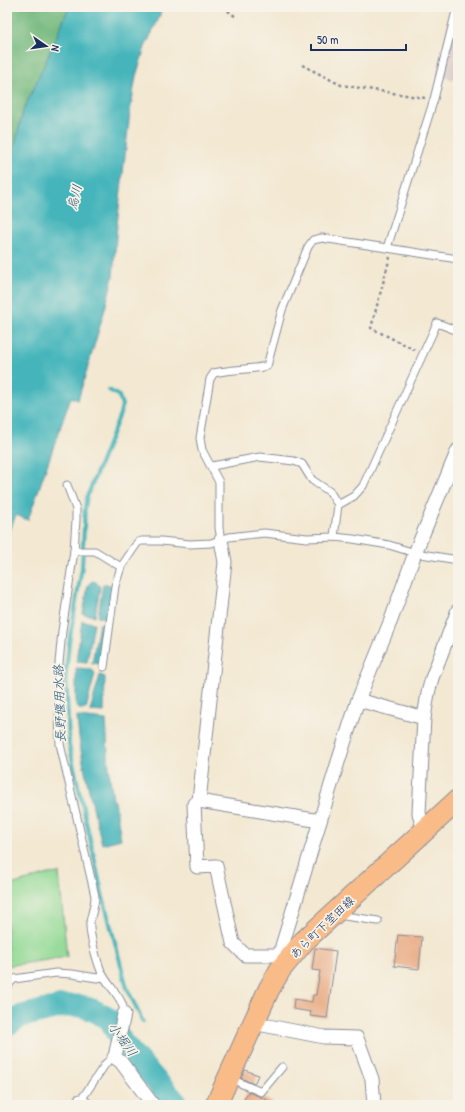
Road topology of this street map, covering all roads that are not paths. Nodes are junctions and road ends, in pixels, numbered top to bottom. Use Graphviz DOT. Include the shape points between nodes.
graph roads {
  1 [pos="457,7"];
  2 [pos="390,248"];
  3 [pos="458,260"];
  4 [pos="458,331"];
  5 [pos="458,450"];
  6 [pos="212,466"];
  7 [pos="67,485"];
  8 [pos="338,505"];
  9 [pos="334,537"];
  10 [pos="221,540"];
  11 [pos="77,551"];
  12 [pos="415,553"];
  13 [pos="458,560"];
  14 [pos="121,567"];
  15 [pos="458,610"];
  16 [pos="104,667"];
  17 [pos="358,700"];
  18 [pos="424,718"];
  19 [pos="458,800"];
  20 [pos="199,801"];
  21 [pos="320,821"];
  22 [pos="424,832"];
  23 [pos="334,914"];
  24 [pos="378,921"];
  25 [pos="281,962"];
  26 [pos="103,977"];
  27 [pos="7,986"];
  28 [pos="124,1014"];
  29 [pos="253,1023"];
  30 [pos="115,1055"];
  31 [pos="282,1067"];
  32 [pos="229,1078"];
  33 [pos="81,1104"];
  34 [pos="153,1105"];
  35 [pos="216,1105"];
  36 [pos="374,1105"];
  1 -- 2 [label="lane" via="434,99"];
  2 -- 3 [label="lane"];
  2 -- 6 [label="lane" via="322,238 313,240 282,310 267,366 221,371 214,373 210,379 200,438 202,450"];
  4 -- 8 [label="lane" via="437,323 363,486 354,496"];
  5 -- 12 [label="street"];
  6 -- 8 [label="lane" via="260,457 294,461 302,464 312,480 330,492"];
  6 -- 10 [label="lane" via="219,482"];
  7 -- 11 [label="lane" via="76,508"];
  8 -- 9 [label="lane"];
  9 -- 10 [label="lane" via="307,538 264,533"];
  9 -- 12 [label="lane" via="389,545"];
  10 -- 14 [label="lane" via="190,544 138,542"];
  10 -- 20 [label="street" via="225,562"];
  11 -- 14 [label="lane" via="95,551"];
  11 -- 26 [label="lane" via="62,632 58,674 60,744 95,896 90,924"];
  12 -- 13 [label="lane"];
  12 -- 17 [label="street"];
  14 -- 16 [label="lane" via="115,586"];
  15 -- 18 [label="street" via="432,678"];
  17 -- 18 [label="street"];
  17 -- 21 [label="street"];
  18 -- 22 [label="street" via="419,813"];
  19 -- 22 [label="main road, あら町下室田線"];
  20 -- 21 [label="street"];
  20 -- 25 [label="street" via="194,804 197,867 216,866 233,943 245,955"];
  21 -- 25 [label="street" via="282,946"];
  22 -- 23 [label="main road, あら町下室田線"];
  23 -- 24 [label="lane"];
  23 -- 25 [label="main road, あら町下室田線"];
  25 -- 29 [label="main road, あら町下室田線"];
  26 -- 27 [label="lane" via="56,973 14,979"];
  26 -- 28 [label="lane" via="124,1008"];
  28 -- 30 [label="street"];
  29 -- 32 [label="main road, あら町下室田線"];
  29 -- 36 [label="street" via="324,1037 357,1038 372,1079"];
  30 -- 33 [label="lane" via="106,1063"];
  30 -- 34 [label="street"];
  31 -- 32 [label="lane" via="262,1092"];
  32 -- 35 [label="main road, あら町下室田線"];
}
